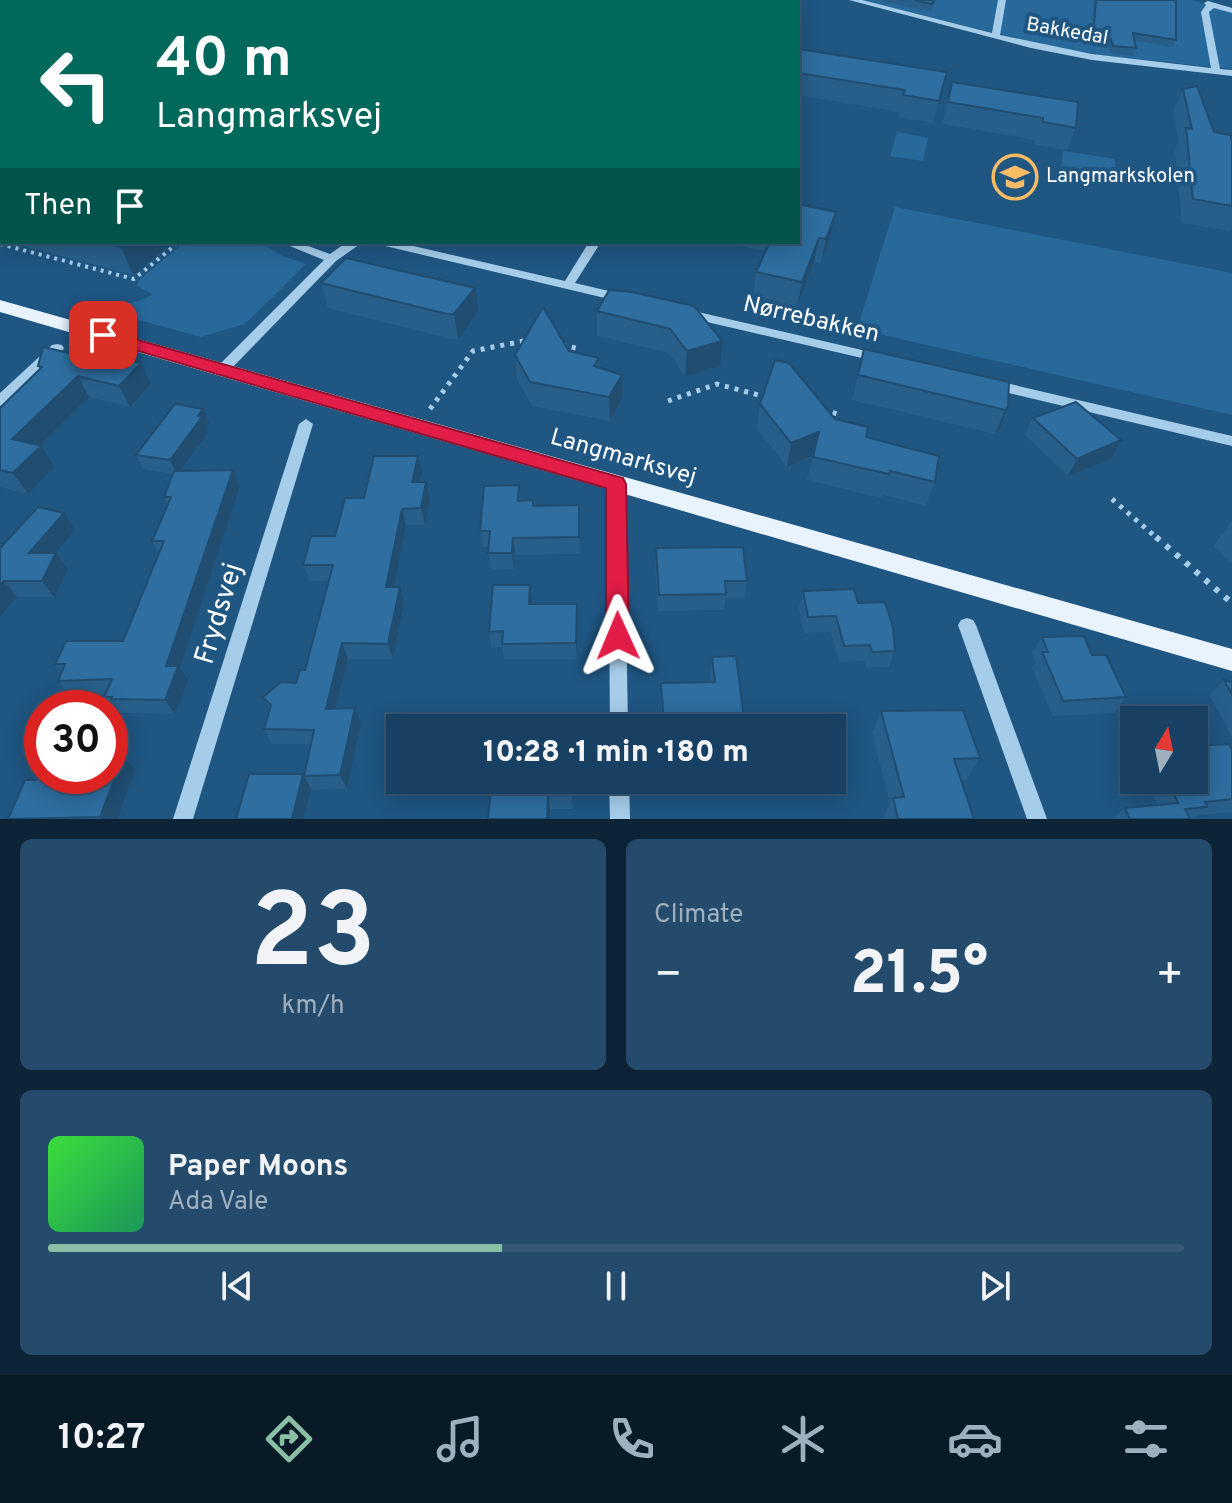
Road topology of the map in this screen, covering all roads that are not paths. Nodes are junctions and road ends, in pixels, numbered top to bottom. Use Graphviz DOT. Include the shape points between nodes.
graph roads {
  1 [pos="853,0"];
  2 [pos="1002,0"];
  3 [pos="1200,0"];
  4 [pos="1215,5"];
  5 [pos="1232,11"];
  6 [pos="995,37"];
  7 [pos="1216,71"];
  8 [pos="1232,73"];
  9 [pos="291,244"];
  10 [pos="352,244"];
  11 [pos="390,244"];
  12 [pos="594,244"];
  13 [pos="332,259"];
  14 [pos="568,285"];
  15 [pos="641,302"];
  16 [pos="0,306"];
  17 [pos="671,309"];
  18 [pos="57,348"];
  19 [pos="899,363"];
  20 [pos="222,370"];
  21 [pos="975,381"];
  22 [pos="0,401"];
  23 [pos="306,424"];
  24 [pos="1232,441"];
  25 [pos="616,484"];
  26 [pos="967,625"];
  27 [pos="1232,660"];
  28 [pos="619,714"];
  29 [pos="619,794"];
  30 [pos="183,819"];
  31 [pos="620,819"];
  32 [pos="1037,819"];
  1 -- 6 [label="street, Bakkedal"];
  2 -- 6 [label="street"];
  3 -- 4 [label="street"];
  4 -- 5 [label="street"];
  4 -- 7 [label="street" via="1205,12"];
  6 -- 7 [label="street, Bakkedal" via="1092,57"];
  7 -- 8 [label="street, Bakkedal"];
  9 -- 13 [label="street"];
  10 -- 13 [label="street"];
  11 -- 14 [label="street"];
  12 -- 14 [label="street"];
  13 -- 20 [label="street"];
  14 -- 15 [label="street"];
  16 -- 20 [label="main road, Langmarksvej"];
  17 -- 19 [label="street, Nørrebakken"];
  18 -- 22 [label="street"];
  20 -- 25 [label="main road, Langmarksvej"];
  21 -- 24 [label="street"];
  23 -- 30 [label="street, Frydsvej"];
  25 -- 27 [label="main road, Langmarksvej"];
  25 -- 28 [label="street"];
  26 -- 32 [label="street"];
  29 -- 31 [label="street"];
}
